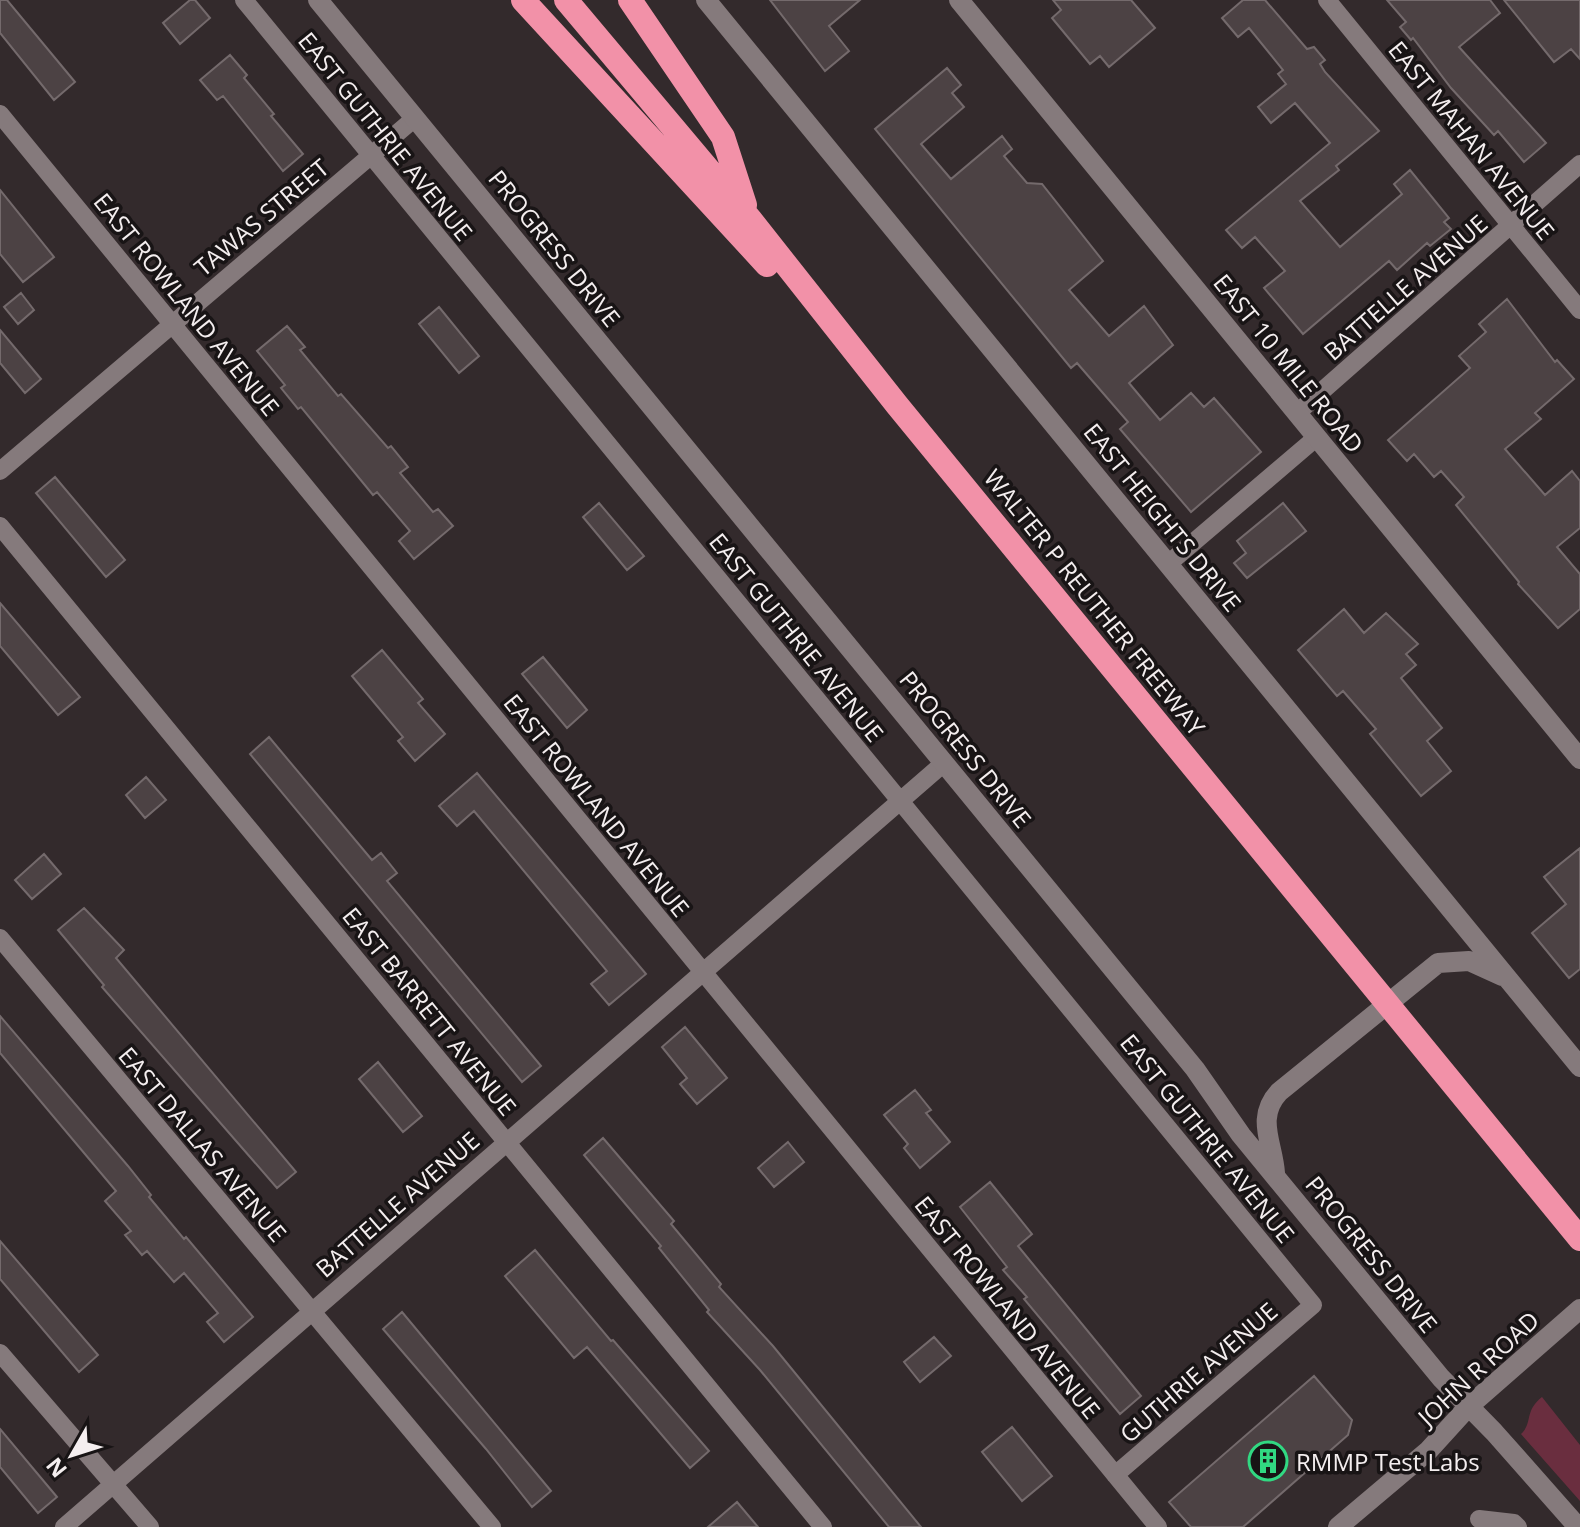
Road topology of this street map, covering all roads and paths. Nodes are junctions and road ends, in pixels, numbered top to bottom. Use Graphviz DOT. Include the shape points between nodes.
graph roads {
  1 [pos="244,0"];
  2 [pos="318,0"];
  3 [pos="523,0"];
  4 [pos="566,0"];
  5 [pos="630,0"];
  6 [pos="706,0"];
  7 [pos="959,0"];
  8 [pos="1327,0"];
  9 [pos="0,114"];
  10 [pos="415,118"];
  11 [pos="370,155"];
  12 [pos="1580,164"];
  13 [pos="750,219"];
  14 [pos="1511,226"];
  15 [pos="1580,310"];
  16 [pos="172,324"];
  17 [pos="897,405"];
  18 [pos="1297,413"];
  19 [pos="1317,437"];
  20 [pos="0,471"];
  21 [pos="0,526"];
  22 [pos="1168,564"];
  23 [pos="1580,759"];
  24 [pos="944,763"];
  25 [pos="899,799"];
  26 [pos="0,938"];
  27 [pos="702,971"];
  28 [pos="1518,989"];
  29 [pos="1580,1067"];
  30 [pos="506,1141"];
  31 [pos="1275,1176"];
  32 [pos="1552,1204"];
  33 [pos="1580,1228"];
  34 [pos="1580,1239"];
  35 [pos="1313,1305"];
  36 [pos="1580,1309"];
  37 [pos="311,1311"];
  38 [pos="0,1353"];
  39 [pos="1468,1407"];
  40 [pos="1115,1475"];
  41 [pos="113,1485"];
  42 [pos="1479,1519"];
  43 [pos="64,1527"];
  44 [pos="150,1527"];
  45 [pos="492,1527"];
  46 [pos="823,1527"];
  47 [pos="1158,1527"];
  48 [pos="1338,1527"];
  49 [pos="1518,1527"];
  50 [pos="1578,1527"];
  1 -- 11 [label="street, EAST GUTHRIE AVENUE"];
  2 -- 10 [label="main road, PROGRESS DRIVE"];
  3 -- 17 [label="highway"];
  4 -- 13 [label="highway, WALTER P REUTHER FREEWAY"];
  5 -- 13 [label="highway" via="723,137"];
  6 -- 22 [label="main road, EAST HEIGHTS DRIVE"];
  7 -- 18 [label="main road, EAST 10 MILE ROAD"];
  8 -- 14 [label="street, EAST MAHAN AVENUE"];
  9 -- 16 [label="street, EAST ROWLAND AVENUE"];
  10 -- 11 [label="street, TAWAS STREET"];
  10 -- 24 [label="main road, PROGRESS DRIVE"];
  11 -- 16 [label="street, TAWAS STREET"];
  11 -- 25 [label="street, EAST GUTHRIE AVENUE"];
  12 -- 14 [label="street, BATTELLE AVENUE"];
  13 -- 17 [label="highway, WALTER P REUTHER FREEWAY"];
  14 -- 15 [label="street, EAST MAHAN AVENUE"];
  14 -- 18 [label="street, BATTELLE AVENUE"];
  16 -- 20 [label="street, TAWAS STREET"];
  16 -- 27 [label="street, EAST ROWLAND AVENUE"];
  17 -- 32 [label="highway, WALTER P REUTHER FREEWAY"];
  18 -- 19 [label="main road, EAST 10 MILE ROAD"];
  19 -- 22 [label="street"];
  19 -- 23 [label="main road, EAST 10 MILE ROAD"];
  21 -- 30 [label="street, EAST BARRETT AVENUE"];
  22 -- 28 [label="main road, EAST HEIGHTS DRIVE"];
  24 -- 25 [label="street, BATTELLE AVENUE"];
  24 -- 31 [label="main road, PROGRESS DRIVE" via="1195,1069"];
  25 -- 27 [label="street, BATTELLE AVENUE"];
  25 -- 35 [label="street, EAST GUTHRIE AVENUE"];
  26 -- 37 [label="street, EAST DALLAS AVENUE"];
  27 -- 30 [label="street, BATTELLE AVENUE"];
  27 -- 40 [label="street, EAST ROWLAND AVENUE"];
  28 -- 29 [label="main road, EAST HEIGHTS DRIVE"];
  28 -- 31 [label="main road" via="1469,961 1429,968 1271,1100 1265,1119"];
  30 -- 37 [label="street, BATTELLE AVENUE"];
  30 -- 46 [label="street, EAST BARRETT AVENUE"];
  31 -- 39 [label="main road, PROGRESS DRIVE"];
  32 -- 33 [label="highway"];
  32 -- 34 [label="highway, WALTER P REUTHER FREEWAY"];
  35 -- 40 [label="street, GUTHRIE AVENUE"];
  36 -- 39 [label="main road, JOHN R ROAD"];
  37 -- 41 [label="street, BATTELLE AVENUE"];
  37 -- 45 [label="street, EAST DALLAS AVENUE"];
  38 -- 41 [label="street"];
  39 -- 48 [label="main road, JOHN R ROAD" via="1428,1451"];
  39 -- 50 [label="main road, PROGRESS DRIVE"];
  40 -- 47 [label="street, EAST ROWLAND AVENUE"];
  41 -- 43 [label="street, BATTELLE AVENUE"];
  41 -- 44 [label="street"];
  42 -- 49 [label="street"];
}
